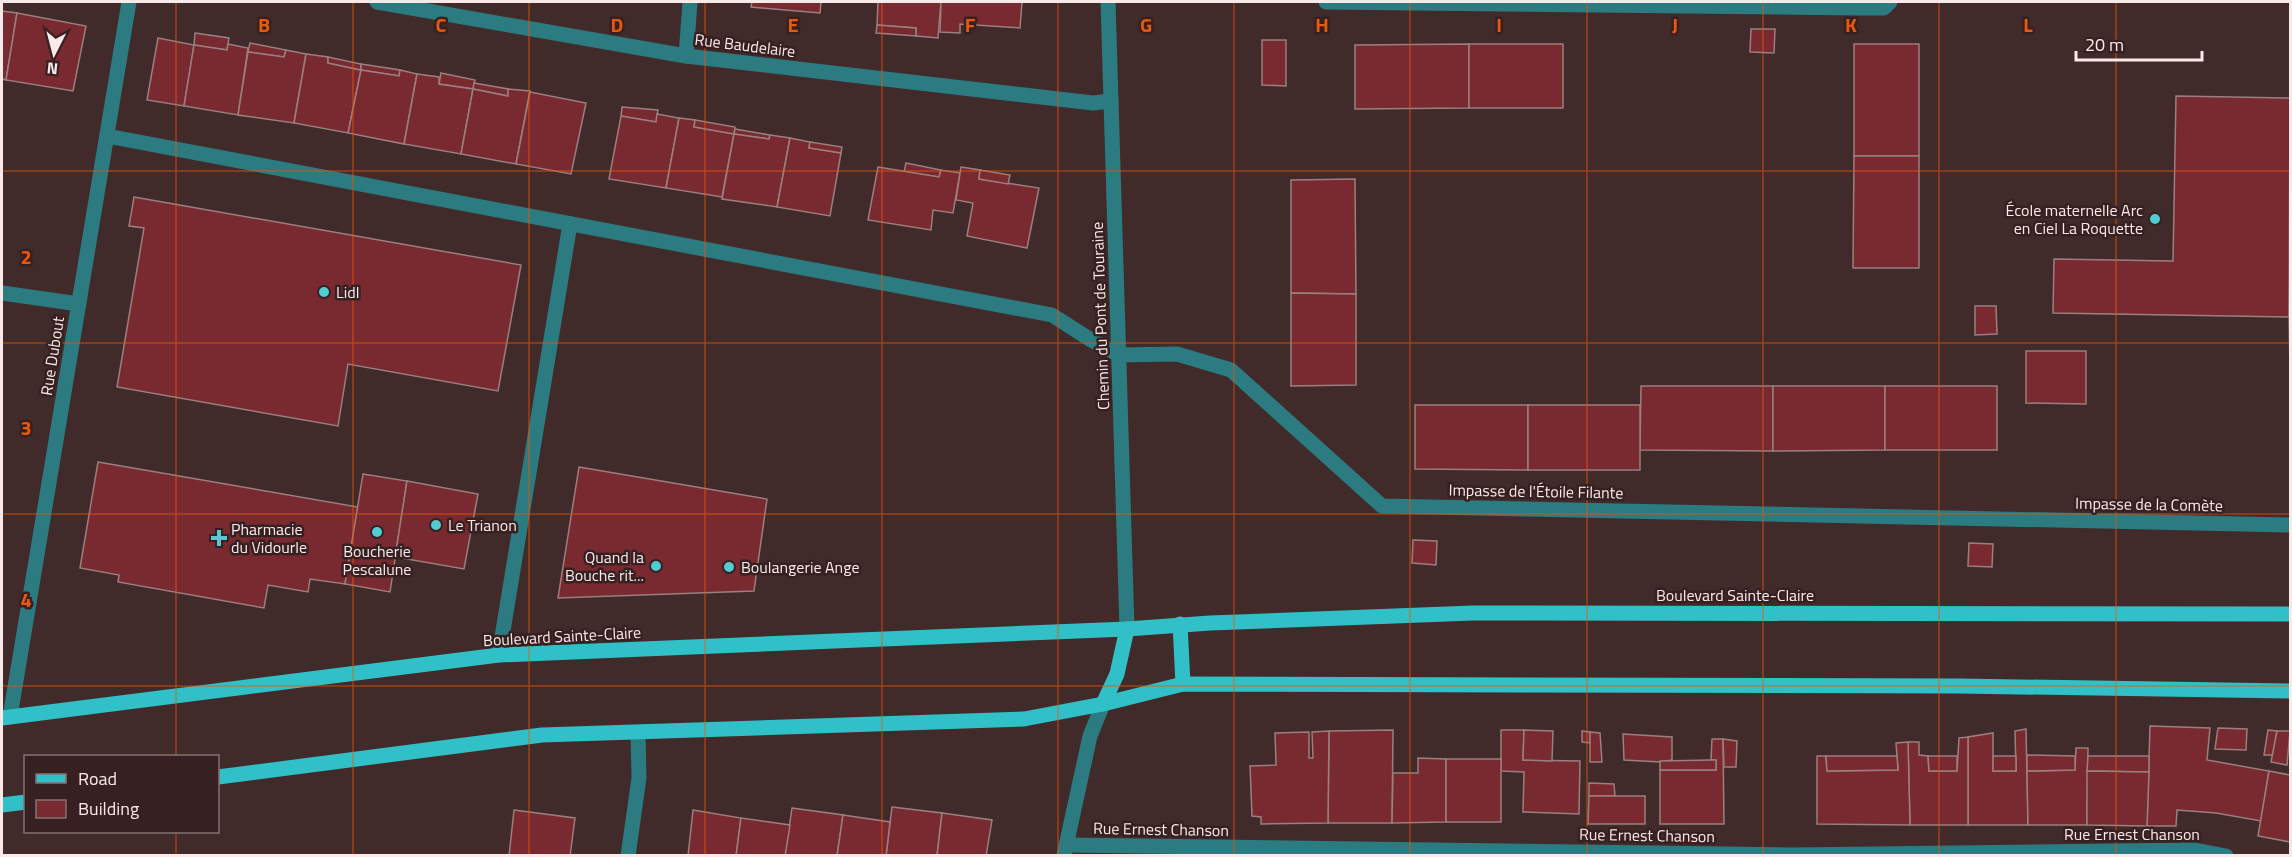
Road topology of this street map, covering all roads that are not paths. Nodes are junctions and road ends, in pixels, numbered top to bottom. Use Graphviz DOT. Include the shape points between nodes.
graph roads {
  1 [pos="129,2"];
  2 [pos="382,2"];
  3 [pos="690,2"];
  4 [pos="1108,2"];
  5 [pos="1326,2"];
  6 [pos="1890,2"];
  7 [pos="686,56"];
  8 [pos="1111,101"];
  9 [pos="107,136"];
  10 [pos="570,224"];
  11 [pos="2,293"];
  12 [pos="79,304"];
  13 [pos="1119,355"];
  14 [pos="2007,519"];
  15 [pos="2290,525"];
  16 [pos="2290,614"];
  17 [pos="1180,624"];
  18 [pos="1127,628"];
  19 [pos="499,656"];
  20 [pos="1183,684"];
  21 [pos="2290,691"];
  22 [pos="1103,704"];
  23 [pos="6,717"];
  24 [pos="638,733"];
  25 [pos="219,777"];
  26 [pos="24,802"];
  27 [pos="2,805"];
  28 [pos="1065,850"];
  29 [pos="628,855"];
  30 [pos="1791,855"];
  31 [pos="2226,855"];
  1 -- 9 [label="street, Rue Dubout"];
  2 -- 7 [label="street, Rue Baudelaire"];
  3 -- 7 [label="street"];
  4 -- 8 [label="street, Chemin du Pont de Touraine"];
  5 -- 6 [label="street" via="1884,8"];
  7 -- 8 [label="street, Rue Baudelaire" via="1093,103"];
  8 -- 13 [label="street, Chemin du Pont de Touraine"];
  9 -- 10 [label="street"];
  9 -- 12 [label="street, Rue Dubout"];
  10 -- 13 [label="street" via="1053,315"];
  10 -- 19 [label="street"];
  11 -- 12 [label="street"];
  12 -- 23 [label="street, Rue Dubout"];
  13 -- 14 [label="street, Impasse de l'Étoile Filante" via="1177,354 1231,370 1383,506"];
  13 -- 18 [label="street, Chemin du Pont de Touraine"];
  14 -- 15 [label="street, Impasse de la Comète"];
  16 -- 17 [label="main road, Boulevard Sainte-Claire" via="1473,613"];
  17 -- 18 [label="main road, Boulevard Sainte-Claire"];
  17 -- 20 [label="main road"];
  18 -- 19 [label="main road, Boulevard Sainte-Claire"];
  18 -- 22 [label="main road" via="1117,674"];
  19 -- 23 [label="main road, Boulevard Sainte-Claire"];
  20 -- 21 [label="main road"];
  20 -- 22 [label="main road"];
  22 -- 24 [label="main road" via="1024,719"];
  22 -- 28 [label="street" via="1090,736"];
  24 -- 25 [label="main road" via="542,735"];
  24 -- 29 [label="street" via="639,778"];
  26 -- 27 [label="main road"];
  28 -- 30 [label="street, Rue Ernest Chanson"];
  30 -- 31 [label="street, Rue Ernest Chanson" via="2195,850"];
}
